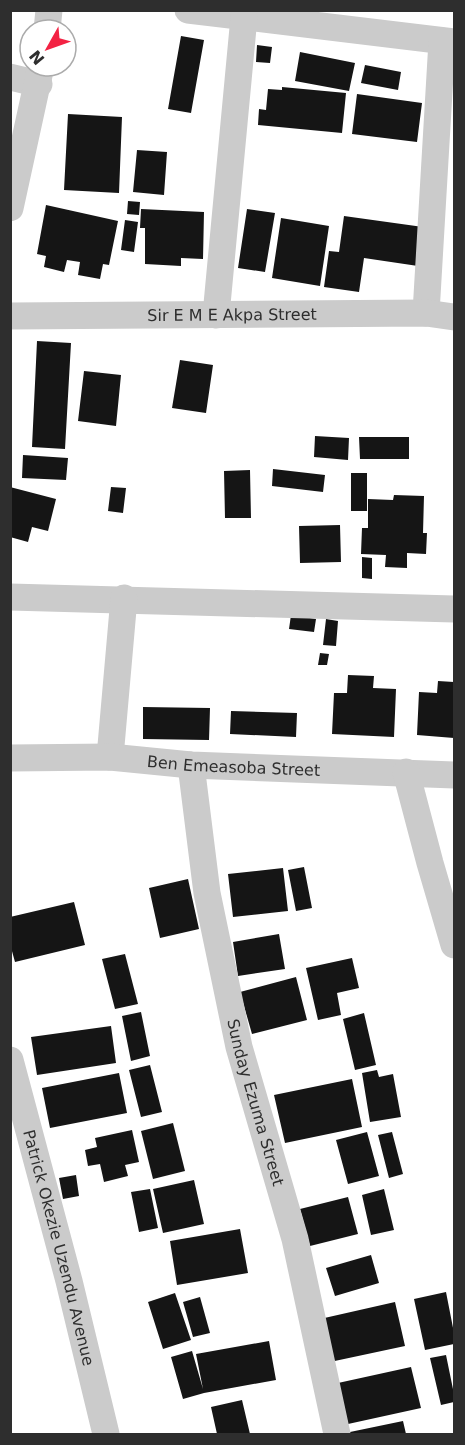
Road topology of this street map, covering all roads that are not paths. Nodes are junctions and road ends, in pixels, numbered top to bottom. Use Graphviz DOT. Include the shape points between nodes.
graph roads {
  1 [pos="188,10"];
  2 [pos="244,17"];
  3 [pos="448,41"];
  4 [pos="39,78"];
  5 [pos="10,207"];
  6 [pos="426,313"];
  7 [pos="216,315"];
  8 [pos="10,316"];
  9 [pos="454,317"];
  10 [pos="10,597"];
  11 [pos="124,598"];
  12 [pos="454,609"];
  13 [pos="110,757"];
  14 [pos="10,758"];
  15 [pos="191,765"];
  16 [pos="406,772"];
  17 [pos="454,775"];
  18 [pos="454,945"];
  19 [pos="10,1060"];
  20 [pos="106,1434"];
  21 [pos="337,1434"];
  1 -- 2 [label="street"];
  2 -- 3 [label="street"];
  2 -- 7 [label="street"];
  3 -- 6 [label="street"];
  4 -- 5 [label="street"];
  6 -- 7 [label="street, Sir E M E Akpa Street"];
  6 -- 9 [label="street, Sir E M E Akpa Street"];
  7 -- 8 [label="street, Sir E M E Akpa Street"];
  10 -- 11 [label="street"];
  11 -- 12 [label="street"];
  11 -- 13 [label="street"];
  13 -- 14 [label="street, Ben Emeasoba Street"];
  13 -- 15 [label="street, Ben Emeasoba Street"];
  15 -- 16 [label="street, Ben Emeasoba Street"];
  15 -- 21 [label="street, Sunday Ezuma Street" via="207,893 239,1047 295,1239"];
  16 -- 17 [label="street, Ben Emeasoba Street"];
  16 -- 18 [label="street"];
  19 -- 20 [label="street, Patrick Okezie Uzendu Avenue"];
}
